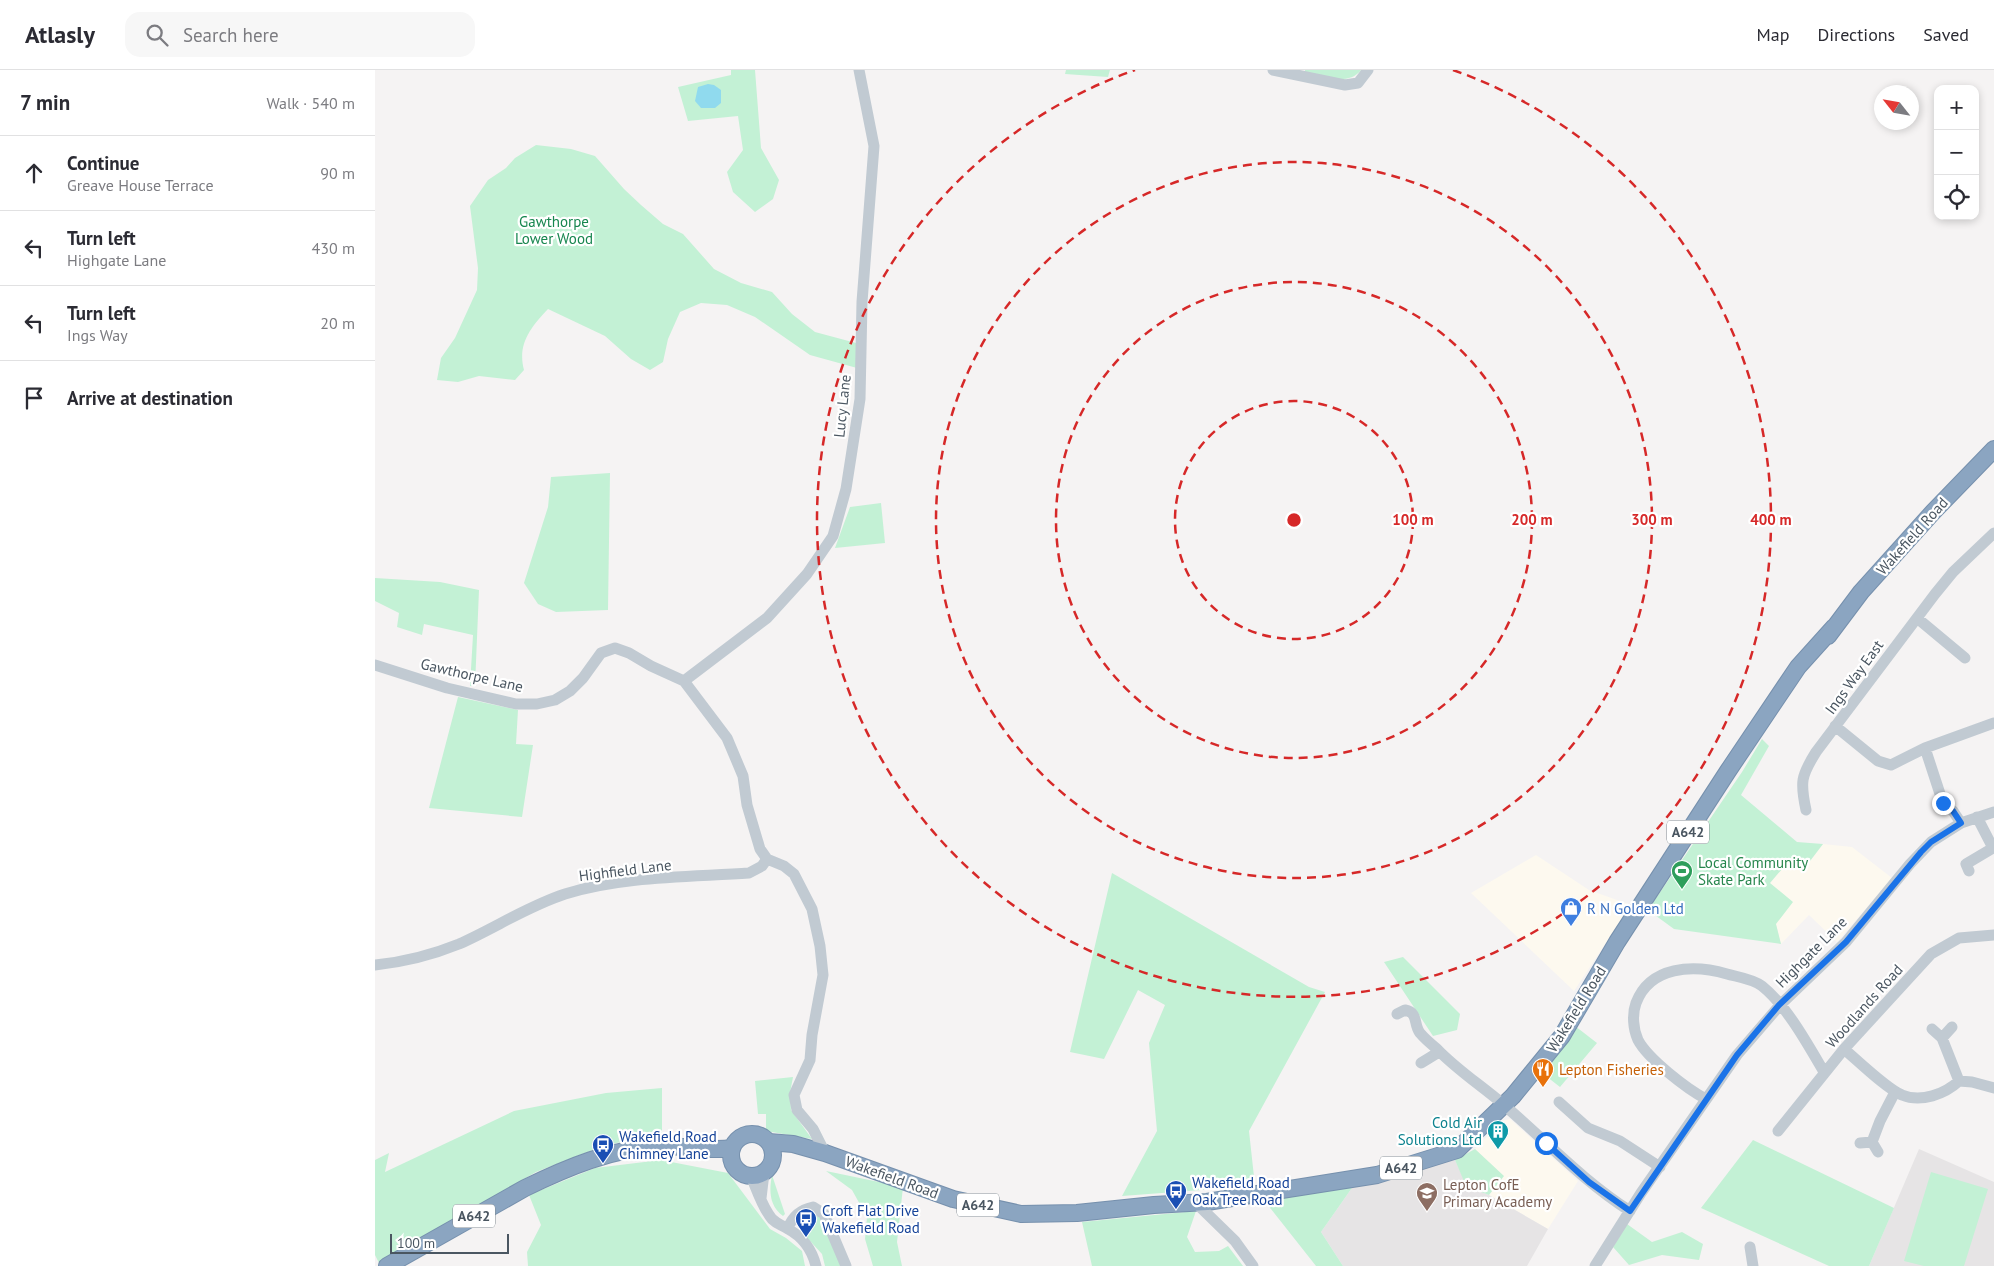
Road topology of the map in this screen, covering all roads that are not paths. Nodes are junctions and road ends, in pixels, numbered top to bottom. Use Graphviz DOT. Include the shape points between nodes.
graph roads {
  1 [pos="859,70"];
  2 [pos="1273,70"];
  3 [pos="1368,70"];
  4 [pos="1994,449"];
  5 [pos="1994,533"];
  6 [pos="1917,618"];
  7 [pos="1965,658"];
  8 [pos="375,665"];
  9 [pos="684,681"];
  10 [pos="1994,723"];
  11 [pos="1835,726"];
  12 [pos="1925,748"];
  13 [pos="1806,810"];
  14 [pos="1994,812"];
  15 [pos="1977,818"];
  16 [pos="1961,823"];
  17 [pos="767,859"];
  18 [pos="1969,870"];
  19 [pos="1994,935"];
  20 [pos="375,965"];
  21 [pos="1779,1005"];
  22 [pos="1397,1014"];
  23 [pos="1952,1027"];
  24 [pos="1932,1029"];
  25 [pos="1943,1038"];
  26 [pos="1844,1049"];
  27 [pos="1439,1052"];
  28 [pos="1421,1063"];
  29 [pos="1824,1072"];
  30 [pos="1959,1081"];
  31 [pos="1994,1088"];
  32 [pos="1895,1092"];
  33 [pos="1706,1099"];
  34 [pos="1509,1101"];
  35 [pos="1559,1102"];
  36 [pos="1778,1131"];
  37 [pos="1860,1143"];
  38 [pos="733,1148"];
  39 [pos="699,1149"];
  40 [pos="771,1149"];
  41 [pos="817,1151"];
  42 [pos="733,1165"];
  43 [pos="1660,1167"];
  44 [pos="757,1175"];
  45 [pos="1193,1200"];
  46 [pos="1630,1211"];
  47 [pos="788,1228"];
  48 [pos="1750,1247"];
  49 [pos="387,1266"];
  50 [pos="816,1266"];
  51 [pos="846,1266"];
  52 [pos="1253,1266"];
  53 [pos="1595,1266"];
  54 [pos="1753,1266"];
  1 -- 9 [label="street, Lucy Lane" via="874,146 862,302 860,399 846,488 833,536 807,574 767,618"];
  2 -- 3 [label="street" via="1345,85 1358,83"];
  4 -- 34 [label="highway, Wakefield Road / A642" via="1861,592 1762,724 1617,942 1562,1036"];
  5 -- 6 [label="street, Ings Way East" via="1953,572"];
  6 -- 7 [label="street"];
  6 -- 11 [label="street, Ings Way East"];
  8 -- 9 [label="street, Gawthorpe Lane" via="447,688 516,704 555,700 583,678 601,653 615,648"];
  9 -- 17 [label="street" via="727,738 743,776 756,840"];
  10 -- 12 [label="street, Ings Way East"];
  11 -- 12 [label="street, Ings Way East" via="1885,765 1897,763"];
  11 -- 13 [label="street" via="1808,764 1803,778 1801,789"];
  12 -- 16 [label="street" via="1943,803"];
  14 -- 15 [label="street, Highgate Lane"];
  15 -- 16 [label="street, Highgate Lane"];
  15 -- 18 [label="street" via="1993,848 1966,864"];
  16 -- 21 [label="street, Highgate Lane" via="1921,852 1846,942"];
  17 -- 20 [label="street, Highfield Lane" via="749,873 622,882 579,890 538,904 447,949"];
  17 -- 41 [label="street" via="785,866 794,874 812,909 820,946 823,975 811,1035 810,1060 794,1095 797,1110 813,1130"];
  19 -- 26 [label="street, Woodlands Road" via="1959,938 1931,954"];
  21 -- 29 [label="street" via="1789,1014"];
  21 -- 33 [label="street, Highgate Lane" via="1737,1055"];
  21 -- 33 [label="street" via="1762,986 1718,971 1672,970 1649,982 1634,1008 1634,1023 1640,1042 1681,1083"];
  22 -- 27 [label="street" via="1411,1011 1419,1033"];
  23 -- 25 [label="street"];
  24 -- 25 [label="street"];
  25 -- 30 [label="street"];
  26 -- 29 [label="street, Woodlands Road"];
  26 -- 32 [label="street"];
  27 -- 28 [label="street"];
  27 -- 34 [label="street"];
  29 -- 36 [label="street, Woodlands Road"];
  30 -- 31 [label="street"];
  30 -- 32 [label="street" via="1951,1089 1930,1097 1910,1098"];
  32 -- 37 [label="street" via="1880,1121 1875,1147"];
  33 -- 43 [label="street, Highgate Lane"];
  34 -- 45 [label="highway, Wakefield Road / A642" via="1457,1150 1377,1175 1207,1202"];
  34 -- 46 [label="street" via="1589,1182"];
  35 -- 43 [label="street" via="1588,1128 1620,1141"];
  38 -- 39 [label="highway, A642"];
  38 -- 40 [label="highway, Wakefield Road / A642" via="740,1138 758,1135"];
  38 -- 42 [label="highway"];
  39 -- 42 [label="highway, A642"];
  39 -- 49 [label="highway, A642" via="673,1145 630,1149 563,1171 494,1204"];
  40 -- 41 [label="highway, Wakefield Road / A642" via="793,1144"];
  40 -- 44 [label="highway" via="771,1166"];
  41 -- 45 [label="highway, Wakefield Road / A642" via="953,1199 1021,1214 1077,1214"];
  42 -- 44 [label="highway, A642" via="744,1174"];
  43 -- 46 [label="street, Highgate Lane"];
  44 -- 47 [label="street" via="764,1207 770,1217"];
  45 -- 52 [label="street" via="1235,1241"];
  46 -- 53 [label="street, Highgate Lane"];
  47 -- 50 [label="street" via="809,1248"];
  47 -- 51 [label="street" via="803,1209 813,1208 824,1214"];
  48 -- 54 [label="street"];
}
